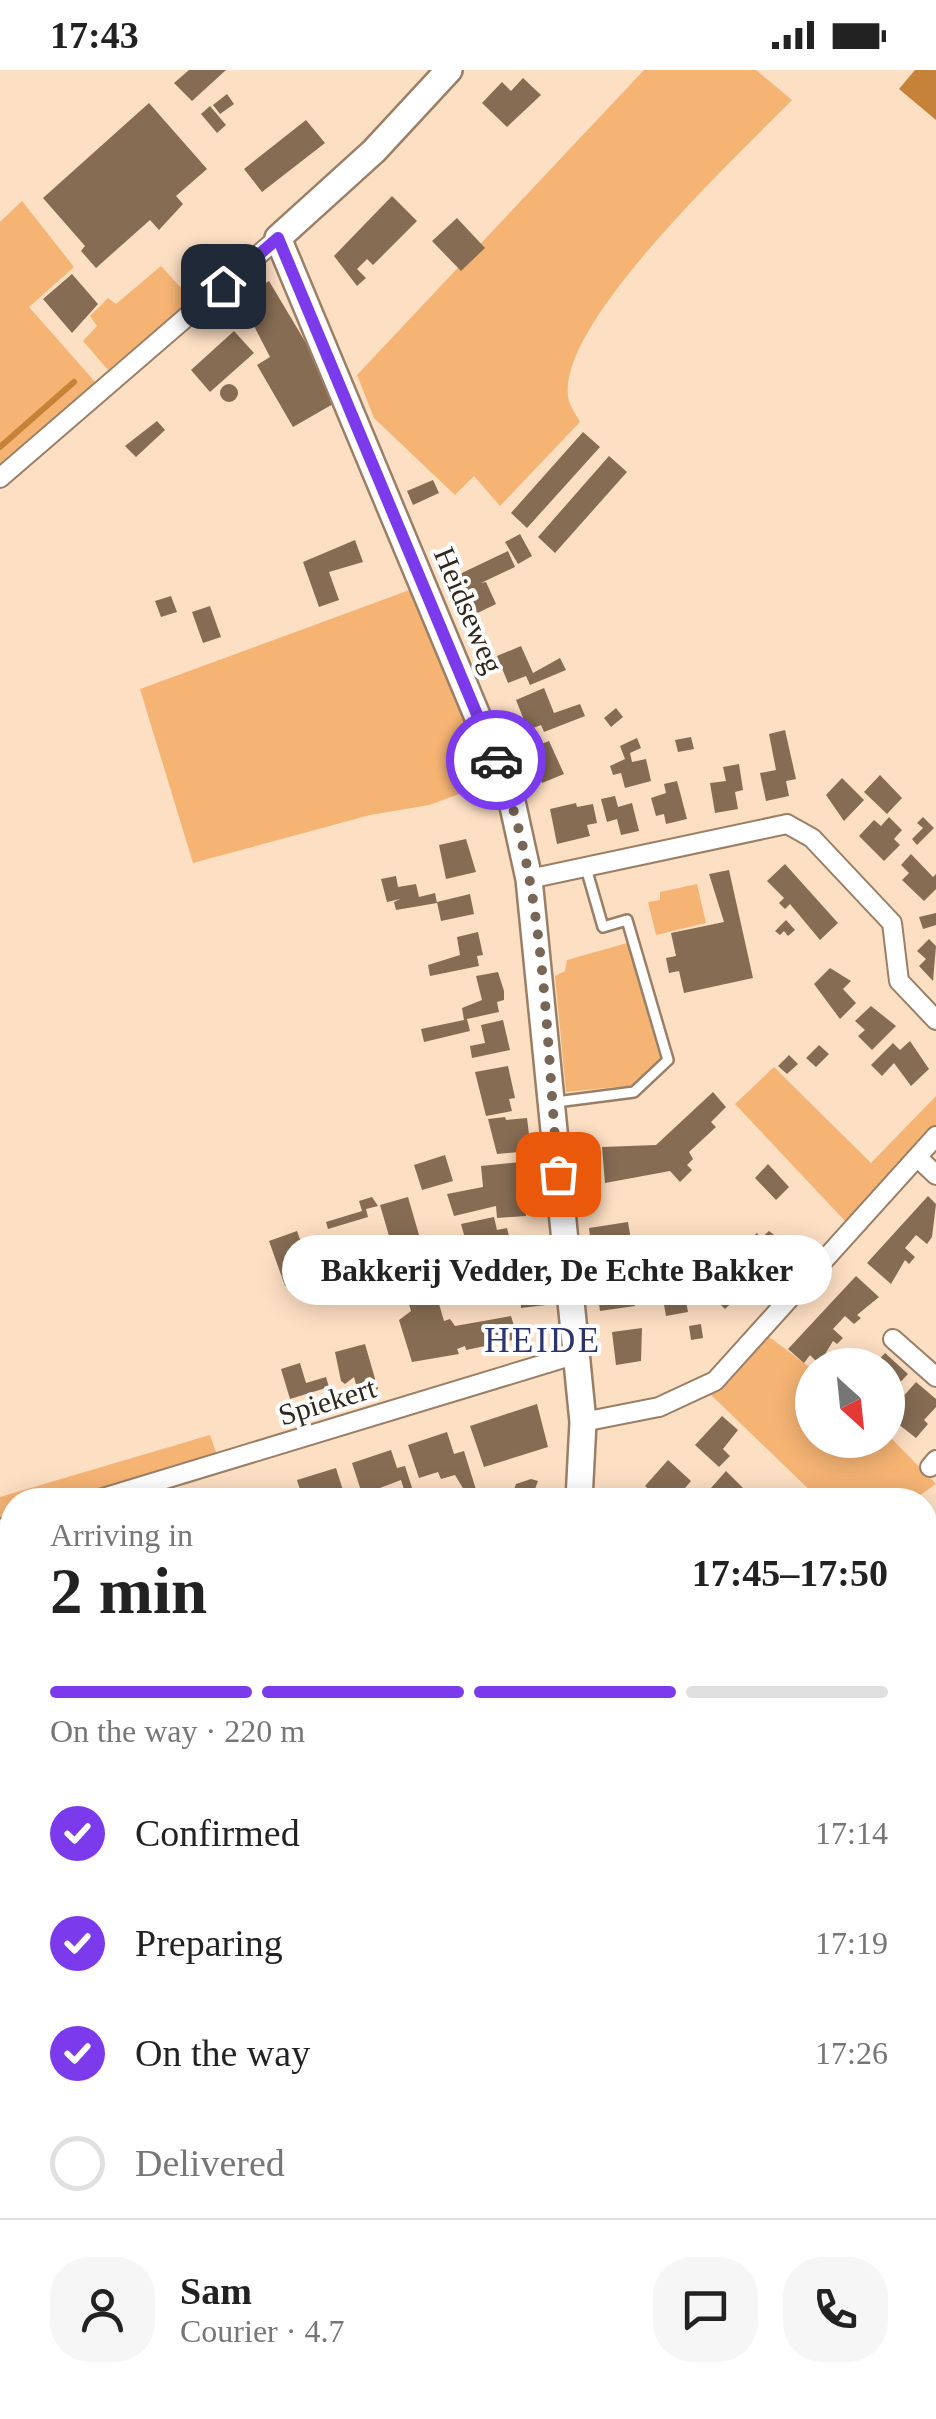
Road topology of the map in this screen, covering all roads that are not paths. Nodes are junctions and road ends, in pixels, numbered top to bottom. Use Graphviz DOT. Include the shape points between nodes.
graph roads {
  1 [pos="449,70"];
  2 [pos="278,238"];
  3 [pos="0,478"];
  4 [pos="586,868"];
  5 [pos="530,879"];
  6 [pos="936,1020"];
  7 [pos="552,1102"];
  8 [pos="936,1136"];
  9 [pos="917,1156"];
  10 [pos="936,1175"];
  11 [pos="893,1338"];
  12 [pos="574,1355"];
  13 [pos="935,1375"];
  14 [pos="584,1422"];
  15 [pos="136,1488"];
  16 [pos="580,1488"];
  1 -- 2 [label="street" via="374,151"];
  2 -- 3 [label="street"];
  2 -- 5 [label="street, Heidseweg" via="511,797"];
  4 -- 5 [label="street"];
  4 -- 6 [label="street" via="787,824 812,838 892,923 899,981"];
  4 -- 7 [label="lane" via="603,926 627,920 668,1060 634,1092"];
  5 -- 7 [label="street, Heidseweg"];
  7 -- 12 [label="street, Heidseweg"];
  8 -- 9 [label="street"];
  9 -- 10 [label="street"];
  9 -- 14 [label="street" via="715,1381 659,1406"];
  11 -- 13 [label="street"];
  12 -- 14 [label="street, Heidseweg"];
  12 -- 15 [label="street, Spiekert"];
  14 -- 16 [label="street, Heidseweg"];
}
